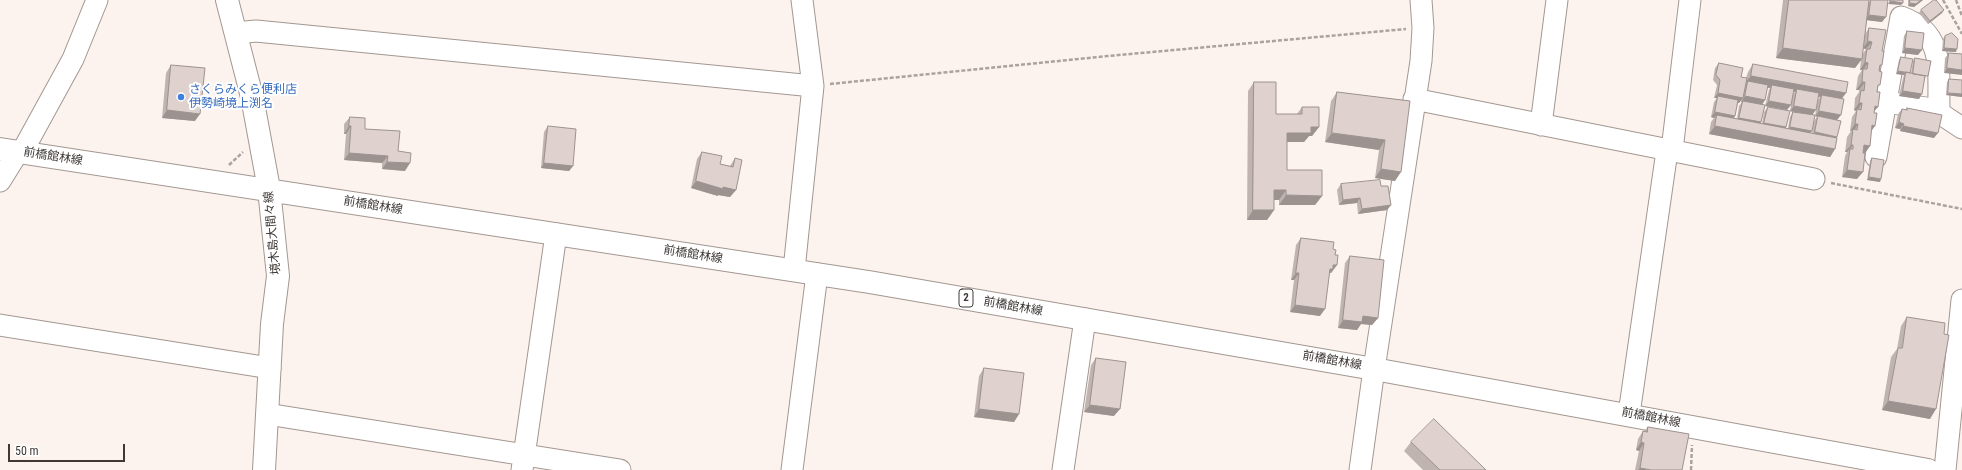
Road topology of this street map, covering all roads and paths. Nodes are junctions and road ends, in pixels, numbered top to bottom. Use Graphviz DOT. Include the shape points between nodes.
graph roads {
  1 [pos="97,0"];
  2 [pos="227,0"];
  3 [pos="802,0"];
  4 [pos="1422,0"];
  5 [pos="1557,0"];
  6 [pos="1690,0"];
  7 [pos="1943,0"];
  8 [pos="1956,0"];
  9 [pos="1962,16"];
  10 [pos="1423,28"];
  11 [pos="236,33"];
  12 [pos="1962,34"];
  13 [pos="813,86"];
  14 [pos="1414,99"];
  15 [pos="1886,102"];
  16 [pos="1939,110"];
  17 [pos="1541,124"];
  18 [pos="1962,128"];
  19 [pos="245,146"];
  20 [pos="1670,150"];
  21 [pos="13,151"];
  22 [pos="1876,157"];
  23 [pos="223,167"];
  24 [pos="1814,179"];
  25 [pos="0,181"];
  26 [pos="269,189"];
  27 [pos="1962,209"];
  28 [pos="556,234"];
  29 [pos="794,270"];
  30 [pos="817,274"];
  31 [pos="1962,300"];
  32 [pos="1084,319"];
  33 [pos="0,325"];
  34 [pos="270,368"];
  35 [pos="1374,369"];
  36 [pos="267,414"];
  37 [pos="1629,414"];
  38 [pos="1694,426"];
  39 [pos="523,462"];
  40 [pos="1920,469"];
  41 [pos="264,470"];
  42 [pos="620,470"];
  43 [pos="792,470"];
  44 [pos="1063,470"];
  45 [pos="1360,470"];
  46 [pos="1691,470"];
  47 [pos="1945,470"];
  1 -- 21 [label="street" via="73,59"];
  2 -- 11 [label="main road, 境木島大間々線"];
  3 -- 13 [label="street"];
  4 -- 10 [label="street"];
  5 -- 17 [label="street"];
  6 -- 20 [label="street"];
  7 -- 12 [label="path"];
  8 -- 9 [label="path"];
  10 -- 13 [label="path"];
  10 -- 14 [label="street" via="1421,61"];
  11 -- 13 [label="street" via="256,31"];
  11 -- 26 [label="main road, 境木島大間々線" via="252,97"];
  13 -- 29 [label="street"];
  14 -- 17 [label="street"];
  14 -- 35 [label="street"];
  15 -- 16 [label="street"];
  15 -- 16 [label="street" via="1901,17 1914,22 1929,34 1936,51"];
  15 -- 22 [label="street"];
  16 -- 18 [label="street"];
  17 -- 20 [label="street"];
  19 -- 23 [label="path" via="236,160"];
  20 -- 24 [label="street"];
  20 -- 37 [label="street"];
  21 -- 25 [label="street"];
  21 -- 26 [label="main road, 前橋館林線 / 2"];
  24 -- 27 [label="path"];
  26 -- 28 [label="main road, 前橋館林線 / 2"];
  26 -- 34 [label="main road, 境木島大間々線" via="278,276"];
  28 -- 29 [label="main road, 前橋館林線 / 2"];
  28 -- 39 [label="street"];
  29 -- 30 [label="main road, 前橋館林線 / 2"];
  30 -- 32 [label="main road, 前橋館林線 / 2"];
  30 -- 43 [label="street"];
  31 -- 47 [label="street"];
  32 -- 35 [label="main road, 前橋館林線 / 2"];
  32 -- 44 [label="street"];
  33 -- 34 [label="street"];
  34 -- 36 [label="main road, 境木島大間々線"];
  35 -- 37 [label="main road, 前橋館林線 / 2"];
  35 -- 45 [label="street"];
  36 -- 39 [label="street"];
  36 -- 41 [label="main road, 境木島大間々線"];
  37 -- 38 [label="main road, 前橋館林線 / 2"];
  38 -- 40 [label="main road, 前橋館林線 / 2"];
  38 -- 46 [label="path"];
  39 -- 42 [label="street"];
}
